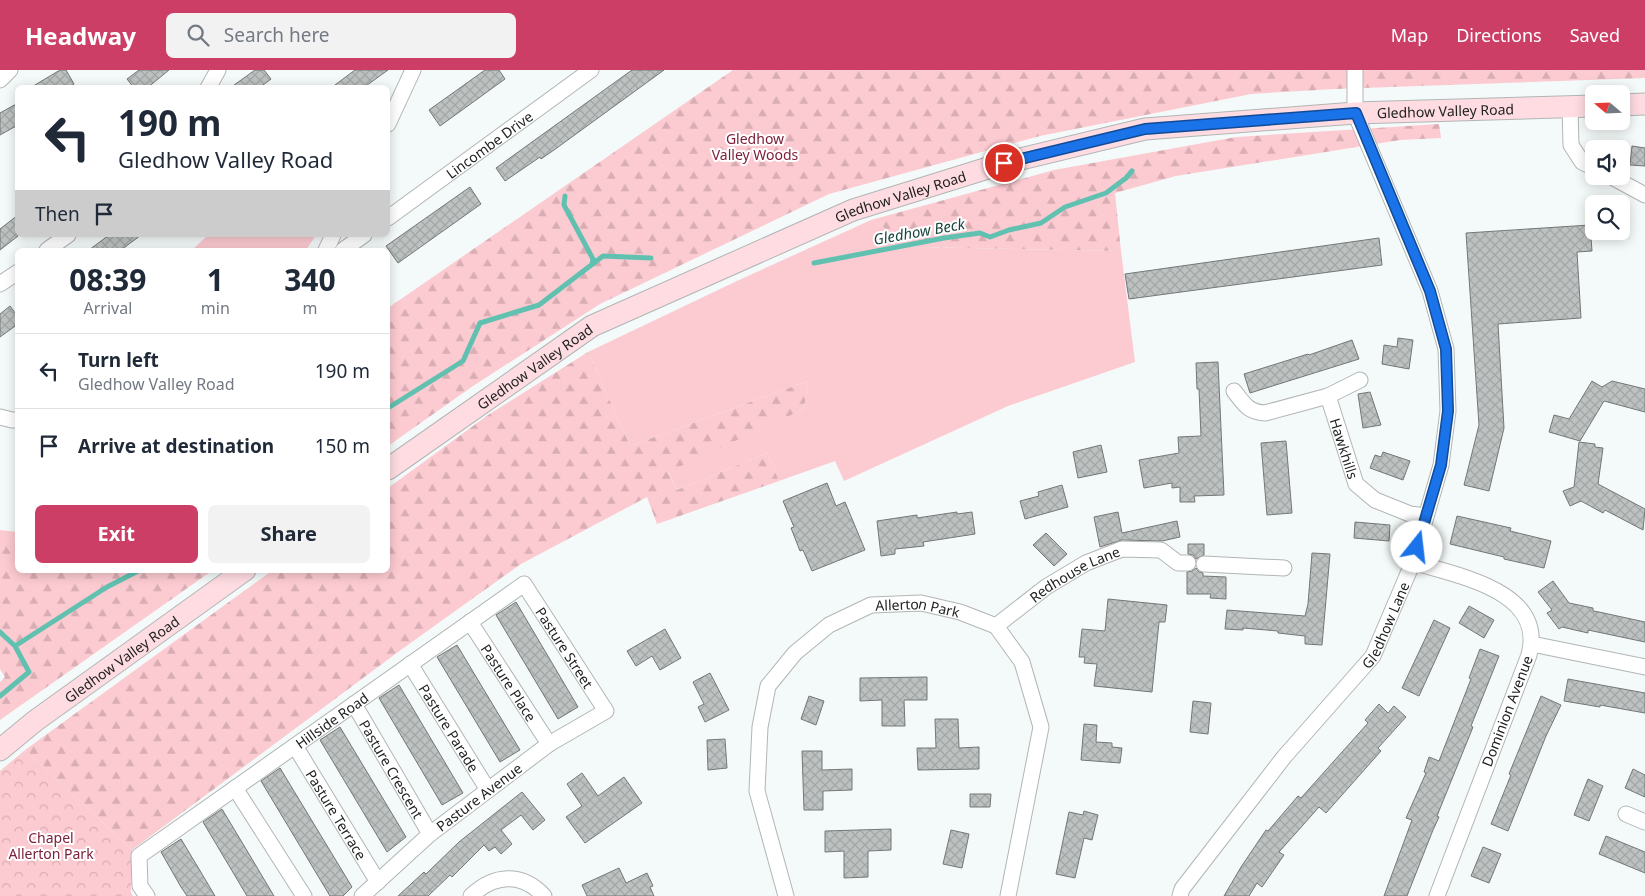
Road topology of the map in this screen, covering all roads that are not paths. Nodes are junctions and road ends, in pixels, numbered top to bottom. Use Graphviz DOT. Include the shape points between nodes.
graph roads {
  1 [pos="10,70"];
  2 [pos="218,70"];
  3 [pos="413,70"];
  4 [pos="591,70"];
  5 [pos="1356,70"];
  6 [pos="0,80"];
  7 [pos="210,85"];
  8 [pos="1645,104"];
  9 [pos="1630,105"];
  10 [pos="1585,106"];
  11 [pos="1570,107"];
  12 [pos="1356,113"];
  13 [pos="390,120"];
  14 [pos="1585,164"];
  15 [pos="1627,185"];
  16 [pos="1645,195"];
  17 [pos="390,217"];
  18 [pos="65,237"];
  19 [pos="361,237"];
  20 [pos="50,248"];
  21 [pos="346,248"];
  22 [pos="15,274"];
  23 [pos="0,284"];
  24 [pos="1360,380"];
  25 [pos="1234,392"];
  26 [pos="1328,396"];
  27 [pos="0,417"];
  28 [pos="15,420"];
  29 [pos="390,468"];
  30 [pos="1426,516"];
  31 [pos="1413,562"];
  32 [pos="1188,563"];
  33 [pos="1204,564"];
  34 [pos="1284,568"];
  35 [pos="241,573"];
  36 [pos="524,584"];
  37 [pos="470,622"];
  38 [pos="996,626"];
  39 [pos="1532,644"];
  40 [pos="410,664"];
  41 [pos="1645,667"];
  42 [pos="354,704"];
  43 [pos="606,711"];
  44 [pos="549,744"];
  45 [pos="295,746"];
  46 [pos="0,750"];
  47 [pos="236,788"];
  48 [pos="488,790"];
  49 [pos="1626,814"];
  50 [pos="1645,822"];
  51 [pos="430,834"];
  52 [pos="378,882"];
  53 [pos="147,896"];
  54 [pos="304,896"];
  55 [pos="362,896"];
  56 [pos="471,896"];
  57 [pos="544,896"];
  58 [pos="786,896"];
  59 [pos="1008,896"];
  60 [pos="1180,896"];
  61 [pos="1437,896"];
  1 -- 6 [label="street"];
  2 -- 7 [label="street"];
  3 -- 13 [label="street"];
  4 -- 17 [label="street, Lincombe Drive"];
  5 -- 12 [label="street, Gledhow Lane"];
  8 -- 9 [label="street"];
  10 -- 11 [label="street, Gledhow Valley Road"];
  11 -- 12 [label="street, Gledhow Valley Road"];
  11 -- 14 [label="street" via="1571,145"];
  12 -- 29 [label="street, Gledhow Valley Road" via="1145,129 1004,163 853,210 592,326"];
  12 -- 30 [label="street, Gledhow Lane" via="1430,291 1446,349 1448,411 1441,465"];
  15 -- 16 [label="street"];
  18 -- 20 [label="street"];
  19 -- 21 [label="street"];
  22 -- 23 [label="street"];
  24 -- 26 [label="street"];
  25 -- 26 [label="street" via="1254,412"];
  26 -- 30 [label="street, Hawkhills" via="1356,484 1375,500 1410,514"];
  27 -- 28 [label="street"];
  30 -- 31 [label="street, Gledhow Lane"];
  31 -- 39 [label="street, Dominion Avenue" via="1486,584 1501,593 1526,619"];
  31 -- 60 [label="street, Gledhow Lane" via="1373,656 1284,757 1182,889"];
  32 -- 38 [label="street, Redhouse Lane" via="1178,563 1161,550 1122,549 1086,563 1046,587"];
  33 -- 34 [label="street"];
  35 -- 46 [label="street, Gledhow Valley Road" via="35,720"];
  36 -- 37 [label="street, Hillside Road"];
  36 -- 43 [label="street, Pasture Street"];
  37 -- 40 [label="street, Hillside Road"];
  37 -- 44 [label="street, Pasture Place"];
  38 -- 58 [label="street, Allerton Park" via="960,612 921,603 871,605 830,625 795,653 768,686 760,727 758,791"];
  38 -- 59 [label="street" via="1022,662 1040,727"];
  39 -- 41 [label="street"];
  39 -- 61 [label="street, Dominion Avenue"];
  40 -- 42 [label="street, Hillside Road"];
  40 -- 48 [label="street, Pasture Parade"];
  42 -- 45 [label="street, Hillside Road"];
  42 -- 51 [label="street, Pasture Crescent"];
  43 -- 44 [label="street, Pasture Avenue"];
  44 -- 48 [label="street, Pasture Avenue"];
  45 -- 47 [label="street, Hillside Road"];
  45 -- 52 [label="street, Pasture Terrace"];
  47 -- 53 [label="street, Hillside Road" via="139,856 140,886"];
  47 -- 54 [label="street"];
  48 -- 51 [label="street, Pasture Avenue"];
  49 -- 50 [label="street"];
  51 -- 52 [label="street, Pasture Avenue"];
  52 -- 55 [label="street, Pasture Avenue"];
  56 -- 57 [label="street" via="492,881 508,878 524,881"];
}
